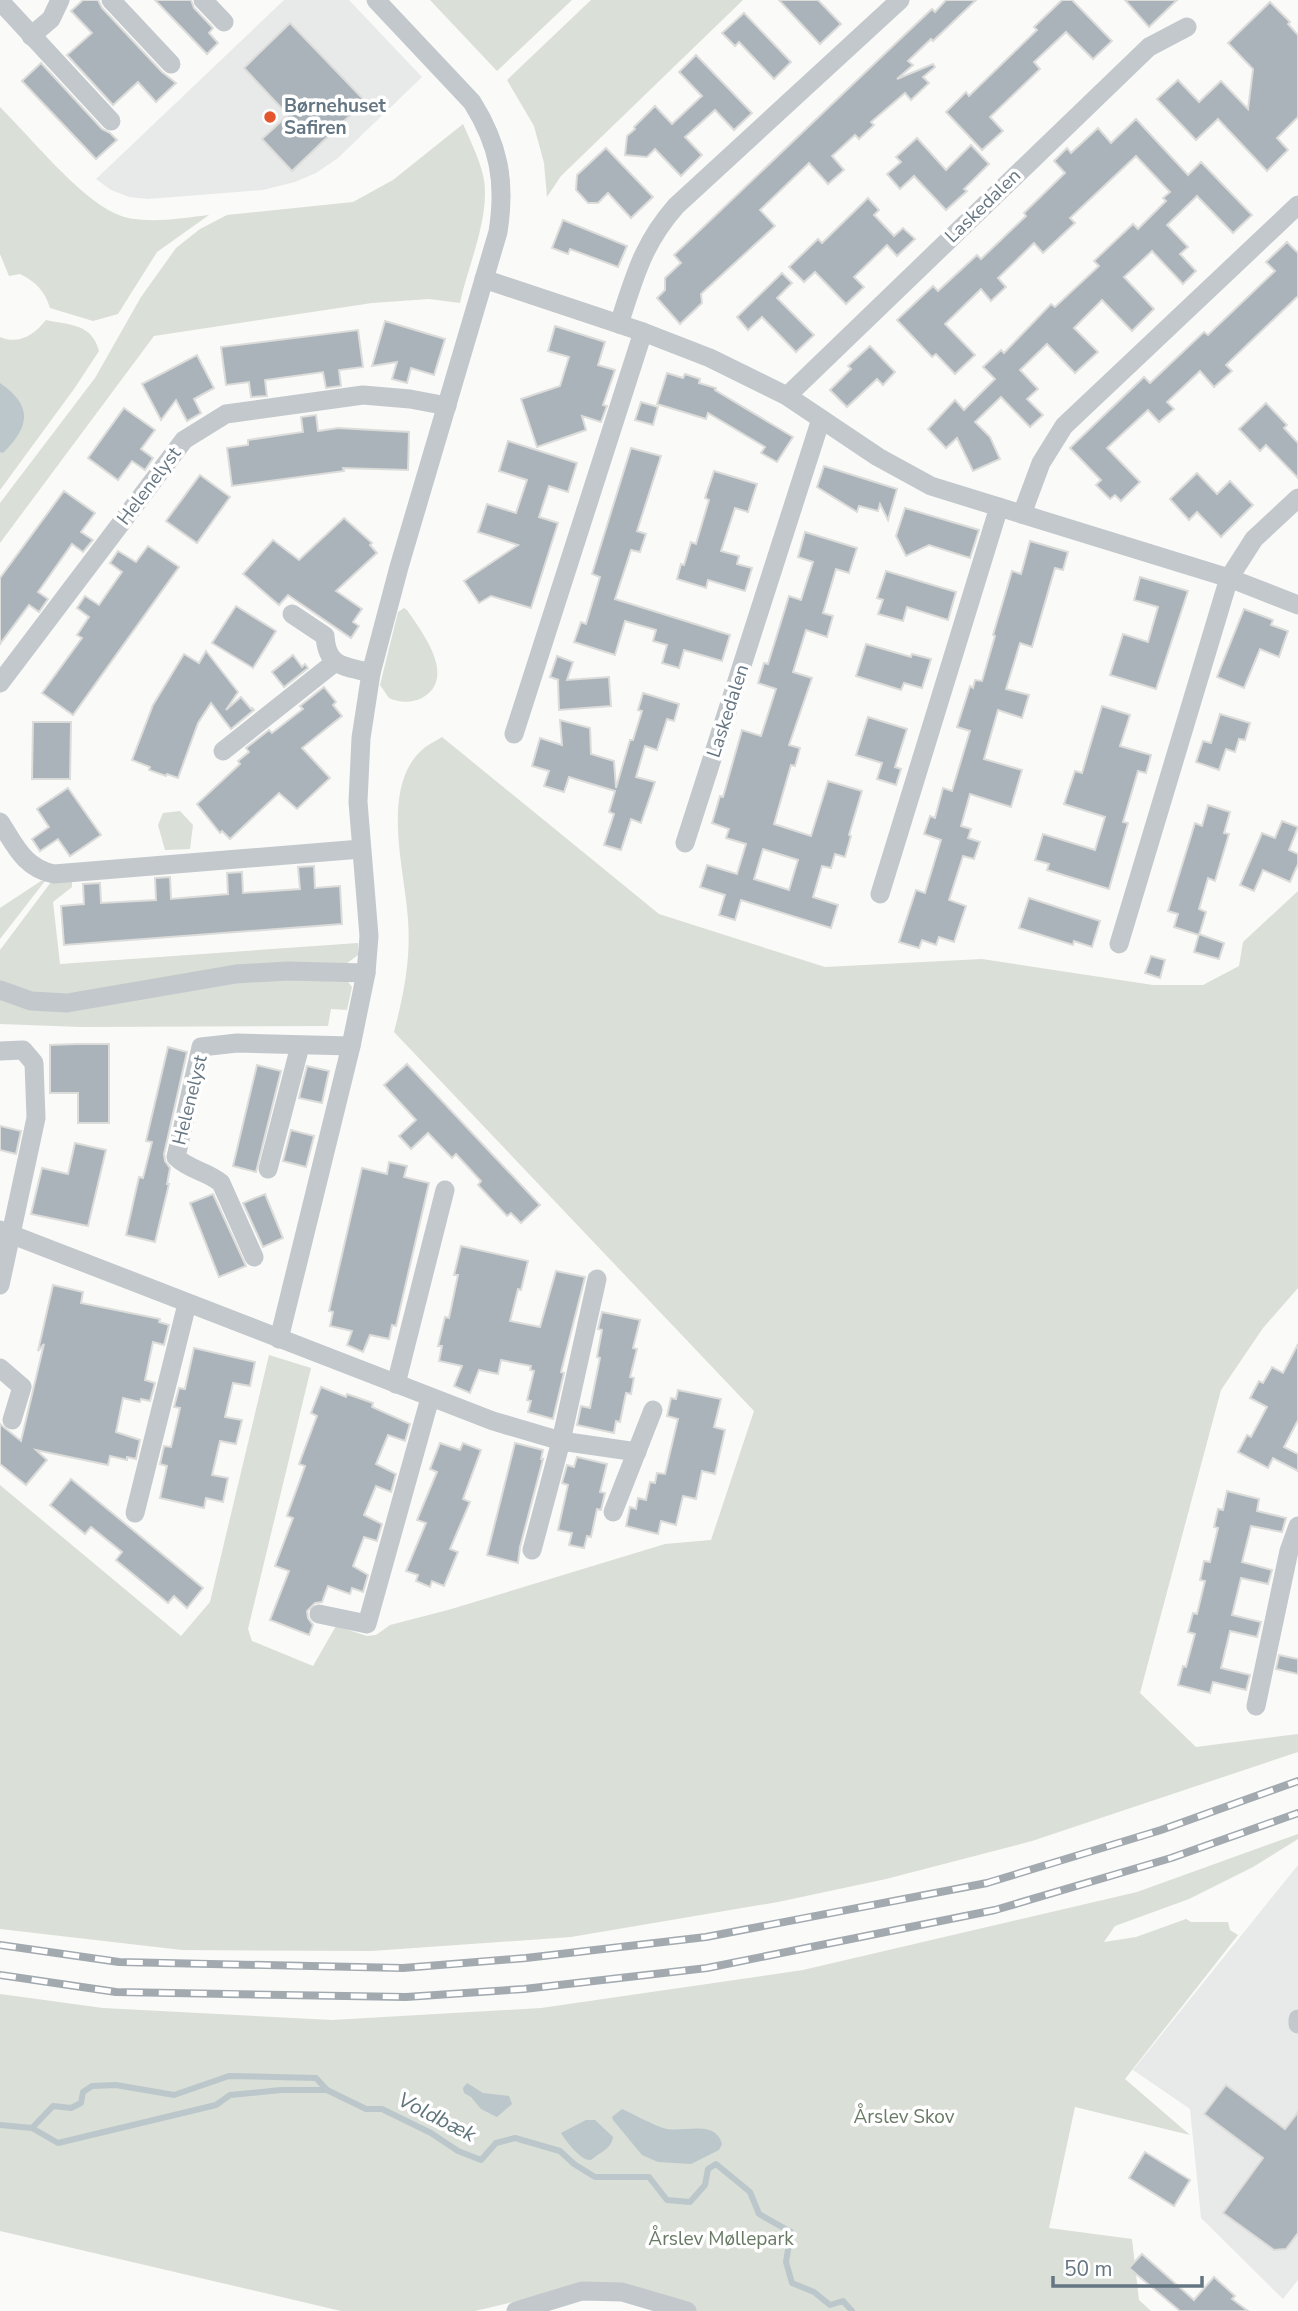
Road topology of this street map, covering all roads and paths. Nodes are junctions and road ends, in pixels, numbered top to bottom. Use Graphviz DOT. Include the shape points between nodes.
graph roads {
  1 [pos="60,0"];
  2 [pos="111,0"];
  3 [pos="203,0"];
  4 [pos="900,0"];
  5 [pos="0,1"];
  6 [pos="382,2"];
  7 [pos="224,22"];
  8 [pos="1187,27"];
  9 [pos="31,36"];
  10 [pos="171,64"];
  11 [pos="111,121"];
  12 [pos="1298,205"];
  13 [pos="484,279"];
  14 [pos="619,324"];
  15 [pos="643,332"];
  16 [pos="787,396"];
  17 [pos="447,406"];
  18 [pos="821,419"];
  19 [pos="1298,498"];
  20 [pos="999,508"];
  21 [pos="1022,514"];
  22 [pos="1229,578"];
  23 [pos="1298,605"];
  24 [pos="292,614"];
  25 [pos="334,663"];
  26 [pos="371,673"];
  27 [pos="0,683"];
  28 [pos="514,734"];
  29 [pos="223,751"];
  30 [pos="0,822"];
  31 [pos="685,843"];
  32 [pos="361,849"];
  33 [pos="880,894"];
  34 [pos="1119,944"];
  35 [pos="366,973"];
  36 [pos="0,990"];
  37 [pos="300,1046"];
  38 [pos="351,1046"];
  39 [pos="0,1051"];
  40 [pos="268,1169"];
  41 [pos="445,1190"];
  42 [pos="5,1232"];
  43 [pos="254,1257"];
  44 [pos="597,1279"];
  45 [pos="0,1285"];
  46 [pos="187,1304"];
  47 [pos="279,1339"];
  48 [pos="0,1368"];
  49 [pos="396,1384"];
  50 [pos="430,1398"];
  51 [pos="653,1410"];
  52 [pos="12,1420"];
  53 [pos="561,1441"];
  54 [pos="637,1452"];
  55 [pos="135,1513"];
  56 [pos="613,1513"];
  57 [pos="1298,1526"];
  58 [pos="533,1550"];
  59 [pos="319,1614"];
  60 [pos="1256,1706"];
  61 [pos="516,2311"];
  62 [pos="687,2311"];
  1 -- 9 [label="street" via="51,19"];
  2 -- 10 [label="street"];
  3 -- 7 [label="street"];
  4 -- 14 [label="street" via="663,220 643,252"];
  5 -- 9 [label="street"];
  6 -- 13 [label="street" via="472,102 491,135 502,182 502,208"];
  8 -- 16 [label="street, Laskedalen" via="1149,47"];
  9 -- 11 [label="street"];
  12 -- 21 [label="street" via="1064,426 1041,463"];
  13 -- 14 [label="street"];
  13 -- 17 [label="street"];
  14 -- 15 [label="street"];
  15 -- 16 [label="street"];
  15 -- 28 [label="street"];
  16 -- 18 [label="street"];
  17 -- 26 [label="street"];
  17 -- 27 [label="street, Helenelyst" via="363,396 226,414 184,440"];
  18 -- 20 [label="street" via="931,486"];
  18 -- 31 [label="street, Laskedalen"];
  19 -- 22 [label="street" via="1254,539"];
  20 -- 21 [label="street"];
  20 -- 33 [label="street"];
  21 -- 22 [label="street"];
  22 -- 23 [label="street"];
  22 -- 34 [label="street"];
  24 -- 25 [label="street" via="325,636 326,652"];
  25 -- 26 [label="street"];
  25 -- 29 [label="street"];
  26 -- 32 [label="street" via="361,738"];
  30 -- 32 [label="street" via="27,862 38,871 54,874"];
  32 -- 35 [label="street" via="369,936"];
  35 -- 36 [label="street" via="236,974 66,1003 31,1001"];
  35 -- 38 [label="street"];
  37 -- 38 [label="street, Helenelyst"];
  37 -- 40 [label="street"];
  37 -- 43 [label="street, Helenelyst" via="237,1043 201,1047 176,1157 221,1182"];
  38 -- 47 [label="street"];
  39 -- 42 [label="street" via="23,1050 34,1063 36,1118"];
  41 -- 49 [label="street"];
  42 -- 45 [label="street"];
  42 -- 46 [label="street"];
  44 -- 53 [label="street"];
  46 -- 47 [label="street"];
  46 -- 55 [label="street"];
  47 -- 49 [label="street"];
  48 -- 52 [label="street" via="22,1387"];
  49 -- 50 [label="street"];
  50 -- 53 [label="street"];
  50 -- 59 [label="street" via="367,1624"];
  51 -- 54 [label="street"];
  53 -- 54 [label="street"];
  53 -- 58 [label="street"];
  54 -- 56 [label="street"];
  57 -- 60 [label="street"];
  61 -- 62 [label="street" via="582,2291 622,2292"];
}
